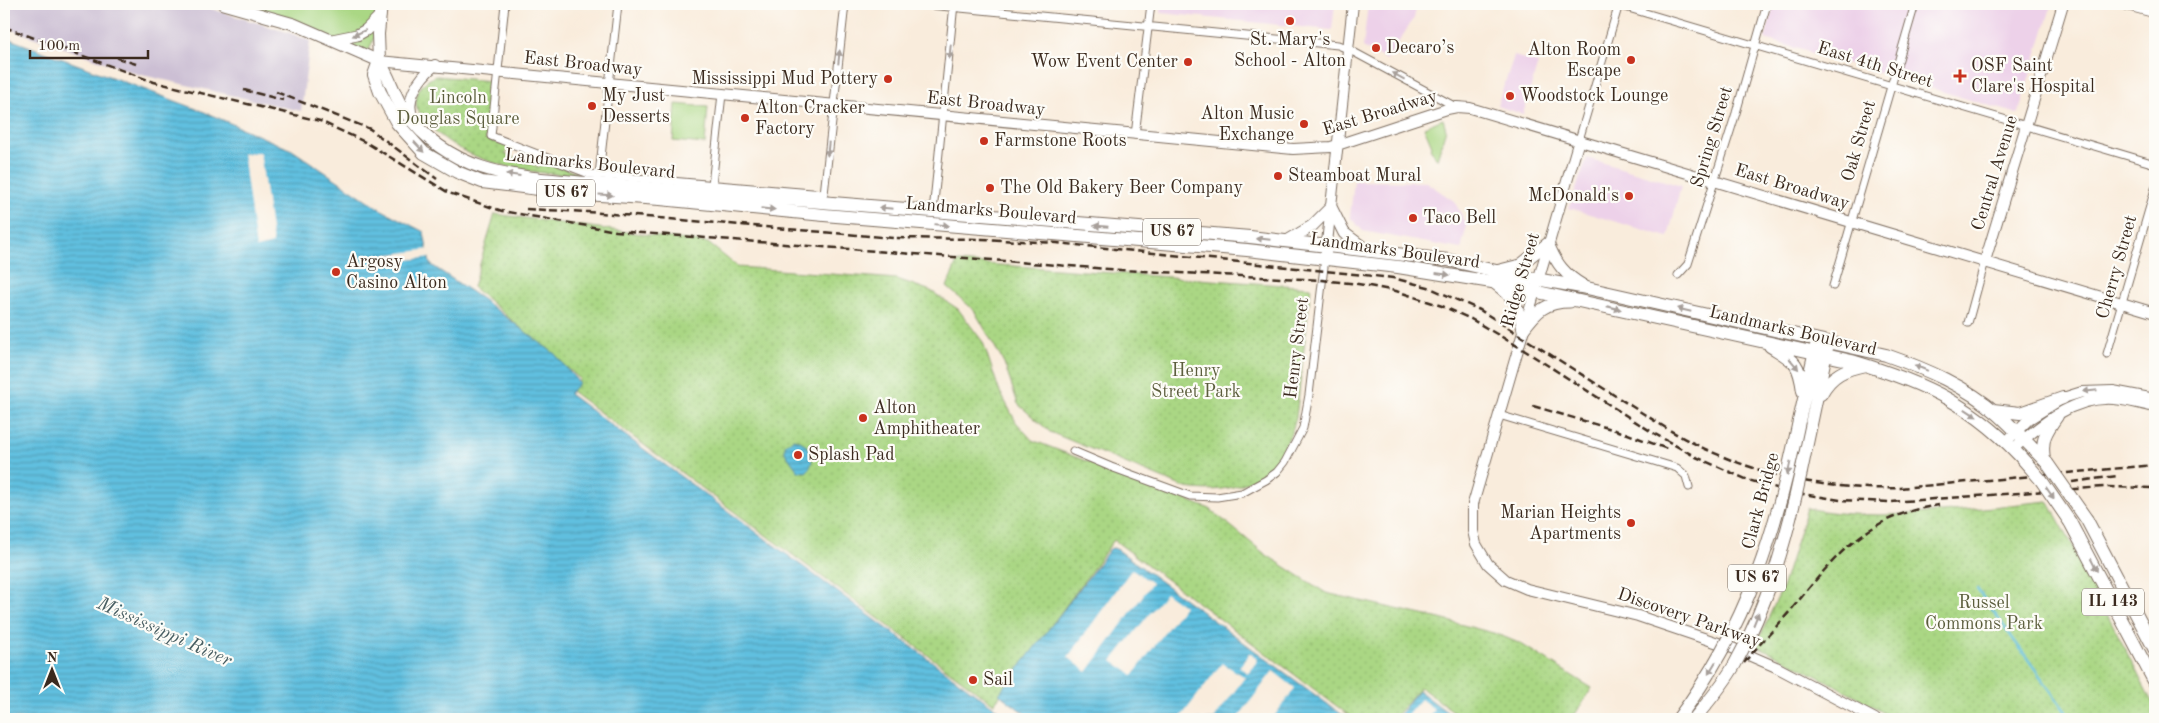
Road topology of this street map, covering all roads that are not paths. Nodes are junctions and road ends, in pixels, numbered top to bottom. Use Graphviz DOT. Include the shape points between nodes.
graph roads {
  1 [pos="223,4"];
  2 [pos="505,4"];
  3 [pos="618,4"];
  4 [pos="845,4"];
  5 [pos="919,4"];
  6 [pos="1152,4"];
  7 [pos="1353,4"];
  8 [pos="1618,4"];
  9 [pos="1767,4"];
  10 [pos="1914,4"];
  11 [pos="2063,4"];
  12 [pos="2118,4"];
  13 [pos="954,6"];
  14 [pos="380,10"];
  15 [pos="2155,14"];
  16 [pos="1149,26"];
  17 [pos="332,40"];
  18 [pos="1755,45"];
  19 [pos="1348,49"];
  20 [pos="379,61"];
  21 [pos="435,65"];
  22 [pos="497,72"];
  23 [pos="610,83"];
  24 [pos="1890,85"];
  25 [pos="722,94"];
  26 [pos="834,105"];
  27 [pos="1457,107"];
  28 [pos="943,116"];
  29 [pos="416,124"];
  30 [pos="2027,126"];
  31 [pos="1135,135"];
  32 [pos="1579,140"];
  33 [pos="1337,146"];
  34 [pos="2155,164"];
  35 [pos="599,175"];
  36 [pos="1714,180"];
  37 [pos="712,185"];
  38 [pos="2155,188"];
  39 [pos="1331,207"];
  40 [pos="933,212"];
  41 [pos="1851,221"];
  42 [pos="1287,241"];
  43 [pos="1548,243"];
  44 [pos="1327,245"];
  45 [pos="1368,251"];
  46 [pos="1325,258"];
  47 [pos="1986,261"];
  48 [pos="1678,275"];
  49 [pos="1494,276"];
  50 [pos="1538,279"];
  51 [pos="1833,286"];
  52 [pos="1587,288"];
  53 [pos="1535,292"];
  54 [pos="1584,301"];
  55 [pos="2121,303"];
  56 [pos="2155,313"];
  57 [pos="1968,323"];
  58 [pos="1523,330"];
  59 [pos="1823,340"];
  60 [pos="1764,342"];
  61 [pos="1820,354"];
  62 [pos="2107,354"];
  63 [pos="1866,365"];
  64 [pos="2063,398"];
  65 [pos="2155,399"];
  66 [pos="1811,400"];
  67 [pos="2155,407"];
  68 [pos="1992,409"];
  69 [pos="1499,416"];
  70 [pos="2057,416"];
  71 [pos="2020,436"];
  72 [pos="2010,445"];
  73 [pos="1073,451"];
  74 [pos="2045,462"];
  75 [pos="1689,487"];
  76 [pos="1488,564"];
  77 [pos="2155,650"];
  78 [pos="2155,683"];
  79 [pos="1678,719"];
  80 [pos="1694,719"];
  81 [pos="1875,719"];
  1 -- 17 [label="main road" via="269,16"];
  2 -- 22 [label="street"];
  3 -- 23 [label="street"];
  26 -- 4 [label="street, one-way"];
  5 -- 13 [label="street"];
  6 -- 16 [label="street"];
  7 -- 19 [label="street, Henry Street"];
  8 -- 18 [label="street, East 4th Street"];
  8 -- 32 [label="street, Ridge Street"];
  9 -- 18 [label="street, Spring Street"];
  10 -- 24 [label="street, Oak Street"];
  11 -- 30 [label="street, Central Avenue"];
  12 -- 15 [label="street"];
  13 -- 16 [label="street"];
  13 -- 28 [label="street, one-way"];
  14 -- 17 [label="main road, one-way" via="366,30"];
  14 -- 20 [label="highway, US 67"];
  16 -- 19 [label="street" via="1326,43"];
  16 -- 31 [label="street"];
  17 -- 20 [label="main road"];
  18 -- 24 [label="street, East 4th Street"];
  18 -- 36 [label="street, Spring Street"];
  27 -- 19 [label="street, one-way"];
  19 -- 33 [label="street, Henry Street"];
  20 -- 21 [label="street, East Broadway"];
  20 -- 29 [label="highway, Landmarks Boulevard / US 67" via="388,74 400,105"];
  20 -- 46 [label="highway, Landmarks Boulevard / US 67, one-way" via="374,75 397,123 424,153 482,182 570,193"];
  21 -- 22 [label="street, East Broadway"];
  21 -- 29 [label="street" via="412,94 412,118"];
  22 -- 23 [label="street, East Broadway"];
  22 -- 35 [label="street" via="491,136 581,172"];
  23 -- 25 [label="street, East Broadway"];
  23 -- 35 [label="street"];
  24 -- 30 [label="street, East 4th Street"];
  24 -- 41 [label="street, Oak Street"];
  25 -- 26 [label="street, East Broadway"];
  25 -- 37 [label="street"];
  26 -- 28 [label="street, East Broadway"];
  26 -- 37 [label="street, one-way" via="824,194"];
  27 -- 32 [label="street, East Broadway"];
  27 -- 33 [label="street, East Broadway"];
  28 -- 31 [label="street, East Broadway"];
  28 -- 40 [label="street"];
  40 -- 29 [label="highway, Landmarks Boulevard / US 67, one-way" via="514,176 481,168 454,156"];
  30 -- 34 [label="street, East 4th Street"];
  30 -- 47 [label="street, Central Avenue"];
  31 -- 33 [label="street, East Broadway" via="1293,149"];
  32 -- 36 [label="street, East Broadway"];
  32 -- 43 [label="street, Ridge Street"];
  33 -- 39 [label="street, Henry Street"];
  35 -- 37 [label="street"];
  36 -- 41 [label="street, East Broadway"];
  36 -- 48 [label="street, Spring Street" via="1688,264"];
  38 -- 55 [label="street, Cherry Street"];
  39 -- 42 [label="main road" via="1312,226"];
  39 -- 44 [label="street, Henry Street"];
  39 -- 45 [label="main road" via="1344,233"];
  42 -- 40 [label="highway, Landmarks Boulevard / US 67, one-way"];
  41 -- 47 [label="street, East Broadway"];
  41 -- 51 [label="street, Oak Street"];
  42 -- 44 [label="highway, Landmarks Boulevard / US 67"];
  43 -- 49 [label="main road" via="1520,264"];
  43 -- 50 [label="street, Ridge Street"];
  43 -- 52 [label="main road" via="1564,273"];
  44 -- 45 [label="highway, Landmarks Boulevard / US 67"];
  44 -- 46 [label="street, Henry Street"];
  45 -- 49 [label="highway, Landmarks Boulevard / US 67" via="1448,260"];
  46 -- 49 [label="highway, Landmarks Boulevard / US 67, one-way"];
  46 -- 73 [label="street, Henry Street" via="1303,428 1277,472 1242,493 1190,496"];
  47 -- 55 [label="street, East Broadway"];
  47 -- 57 [label="street, Central Avenue"];
  49 -- 50 [label="highway, Landmarks Boulevard / US 67"];
  49 -- 53 [label="highway, Landmarks Boulevard / US 67"];
  49 -- 58 [label="main road" via="1512,296"];
  50 -- 52 [label="highway, Landmarks Boulevard / US 67"];
  50 -- 53 [label="street, Ridge Street"];
  59 -- 52 [label="highway, Landmarks Boulevard / US 67, one-way"];
  53 -- 54 [label="highway, Landmarks Boulevard / US 67"];
  53 -- 58 [label="street, Ridge Street"];
  54 -- 58 [label="main road" via="1555,302 1540,309"];
  54 -- 60 [label="highway, Landmarks Boulevard / US 67, one-way"];
  55 -- 56 [label="street, East Broadway"];
  55 -- 62 [label="street, Cherry Street"];
  58 -- 69 [label="street, Ridge Street"];
  59 -- 61 [label="highway"];
  68 -- 59 [label="highway, Landmarks Boulevard / IL 143, one-way" via="1948,380 1910,363"];
  60 -- 61 [label="highway, Landmarks Boulevard / IL 143"];
  60 -- 66 [label="highway, US 67, one-way" via="1794,362"];
  61 -- 63 [label="highway, Landmarks Boulevard / IL 143"];
  61 -- 66 [label="highway"];
  63 -- 66 [label="highway" via="1836,375"];
  63 -- 72 [label="highway, Landmarks Boulevard / IL 143, one-way" via="1913,381 1950,399 1983,421"];
  65 -- 64 [label="street, one-way" via="2096,390"];
  64 -- 68 [label="highway" via="2020,413"];
  64 -- 71 [label="street" via="2029,419"];
  66 -- 79 [label="highway, Clark Bridge / US 67, one-way, bridge" via="1799,420 1781,504 1757,578 1738,623"];
  80 -- 66 [label="highway, Clark Bridge / US 67, one-way, bridge" via="1735,664 1772,578 1794,504 1812,424"];
  67 -- 70 [label="street" via="2113,399 2097,400 2072,406"];
  68 -- 71 [label="highway, Landmarks Boulevard / IL 143"];
  69 -- 75 [label="street" via="1677,468 1686,476"];
  69 -- 76 [label="street, Ridge Street" via="1472,516 1476,544"];
  70 -- 71 [label="street"];
  70 -- 74 [label="highway" via="2044,434"];
  71 -- 72 [label="street"];
  71 -- 74 [label="highway, IL 143"];
  72 -- 78 [label="highway, IL 143, one-way, bridge" via="2041,480 2070,522"];
  74 -- 77 [label="highway, IL 143, bridge" via="2088,520"];
  76 -- 81 [label="street, Discovery Parkway" via="1506,580 1521,587 1638,616 1744,652"];
}
